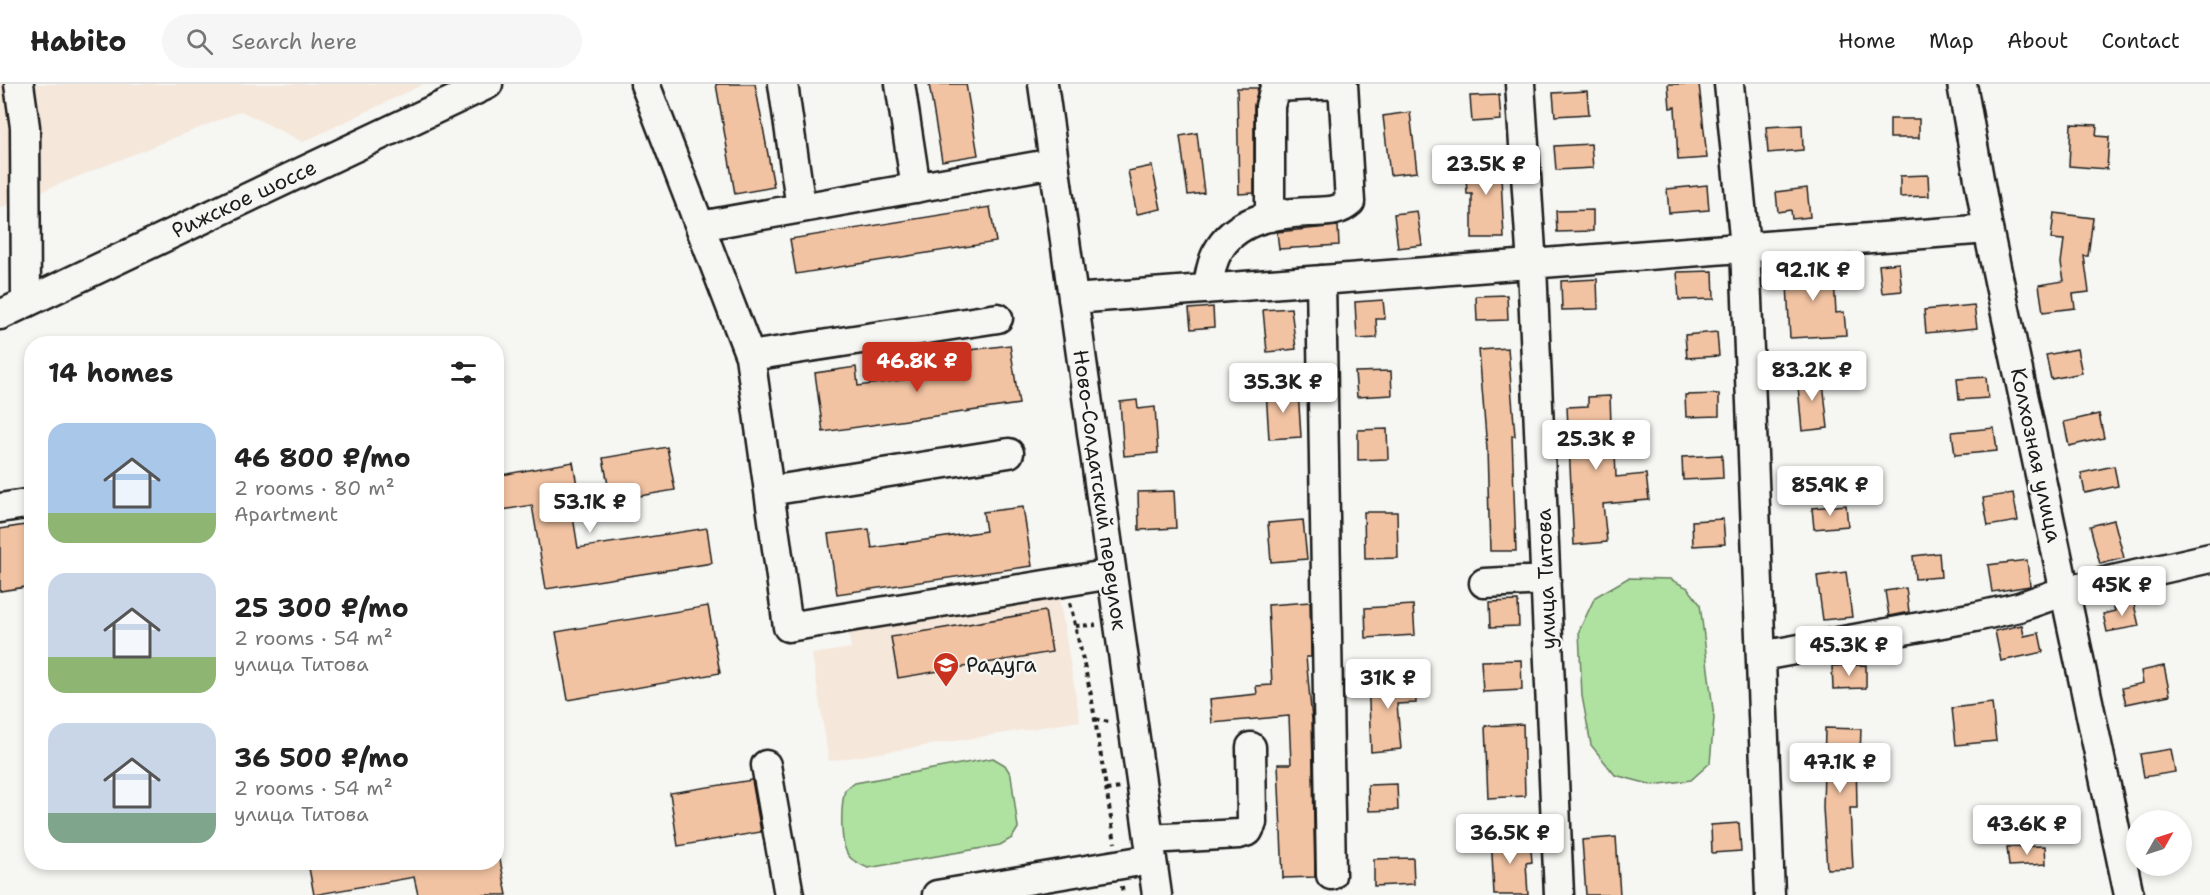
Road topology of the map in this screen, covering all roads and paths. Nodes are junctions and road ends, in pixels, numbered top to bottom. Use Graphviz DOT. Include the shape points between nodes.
graph roads {
  1 [pos="19,84"];
  2 [pos="488,84"];
  3 [pos="645,84"];
  4 [pos="783,84"];
  5 [pos="900,84"];
  6 [pos="1042,84"];
  7 [pos="1342,84"];
  8 [pos="1521,84"];
  9 [pos="1730,84"];
  10 [pos="1962,84"];
  11 [pos="1276,86"];
  12 [pos="1054,163"];
  13 [pos="916,188"];
  14 [pos="801,208"];
  15 [pos="1270,217"];
  16 [pos="700,226"];
  17 [pos="1988,229"];
  18 [pos="1745,247"];
  19 [pos="1532,266"];
  20 [pos="1322,279"];
  21 [pos="1207,289"];
  22 [pos="1073,299"];
  23 [pos="26,302"];
  24 [pos="0,315"];
  25 [pos="998,318"];
  26 [pos="750,356"];
  27 [pos="1009,453"];
  28 [pos="770,490"];
  29 [pos="24,505"];
  30 [pos="0,508"];
  31 [pos="2210,558"];
  32 [pos="1112,574"];
  33 [pos="1546,580"];
  34 [pos="1065,582"];
  35 [pos="1484,583"];
  36 [pos="2065,591"];
  37 [pos="1761,656"];
  38 [pos="1251,747"];
  39 [pos="766,765"];
  40 [pos="1150,849"];
  41 [pos="1118,864"];
  42 [pos="1331,876"];
  43 [pos="1082,883"];
  44 [pos="789,895"];
  45 [pos="937,895"];
  46 [pos="1123,895"];
  47 [pos="1158,895"];
  48 [pos="1559,895"];
  49 [pos="1770,895"];
  50 [pos="2129,895"];
  1 -- 23 [label="street" via="25,128"];
  2 -- 23 [label="street, Рижское шоссе"];
  3 -- 16 [label="street"];
  4 -- 14 [label="street"];
  5 -- 13 [label="street"];
  6 -- 12 [label="street, Ново-Солдатский переулок"];
  7 -- 11 [label="street"];
  7 -- 15 [label="street" via="1350,202 1333,211"];
  8 -- 19 [label="street, улица Титова"];
  9 -- 18 [label="street"];
  10 -- 17 [label="street, Колхозная улица"];
  11 -- 15 [label="street" via="1270,106"];
  12 -- 13 [label="street"];
  12 -- 22 [label="street, Ново-Солдатский переулок"];
  13 -- 14 [label="street"];
  14 -- 16 [label="street"];
  15 -- 21 [label="street" via="1231,232 1216,254"];
  16 -- 26 [label="street"];
  17 -- 18 [label="street"];
  17 -- 36 [label="street, Колхозная улица"];
  18 -- 19 [label="street"];
  18 -- 37 [label="street"];
  19 -- 20 [label="street"];
  19 -- 33 [label="street, улица Титова"];
  20 -- 21 [label="street"];
  20 -- 42 [label="street"];
  21 -- 22 [label="street"];
  22 -- 32 [label="street, Ново-Солдатский переулок"];
  23 -- 24 [label="street, Рижское шоссе"];
  25 -- 26 [label="street"];
  26 -- 28 [label="street"];
  27 -- 28 [label="street"];
  28 -- 34 [label="street" via="788,627"];
  29 -- 30 [label="street"];
  31 -- 36 [label="street"];
  32 -- 34 [label="street"];
  32 -- 40 [label="street, Ново-Солдатский переулок"];
  33 -- 35 [label="street"];
  33 -- 48 [label="street, улица Титова"];
  34 -- 41 [label="path" via="1091,695"];
  36 -- 37 [label="street" via="2019,607"];
  36 -- 50 [label="street, Колхозная улица"];
  37 -- 49 [label="street"];
  38 -- 40 [label="street" via="1252,823 1248,831"];
  39 -- 44 [label="street"];
  40 -- 41 [label="street"];
  40 -- 47 [label="street, Ново-Солдатский переулок"];
  41 -- 43 [label="street"];
  41 -- 46 [label="path"];
  43 -- 45 [label="street"];
}
